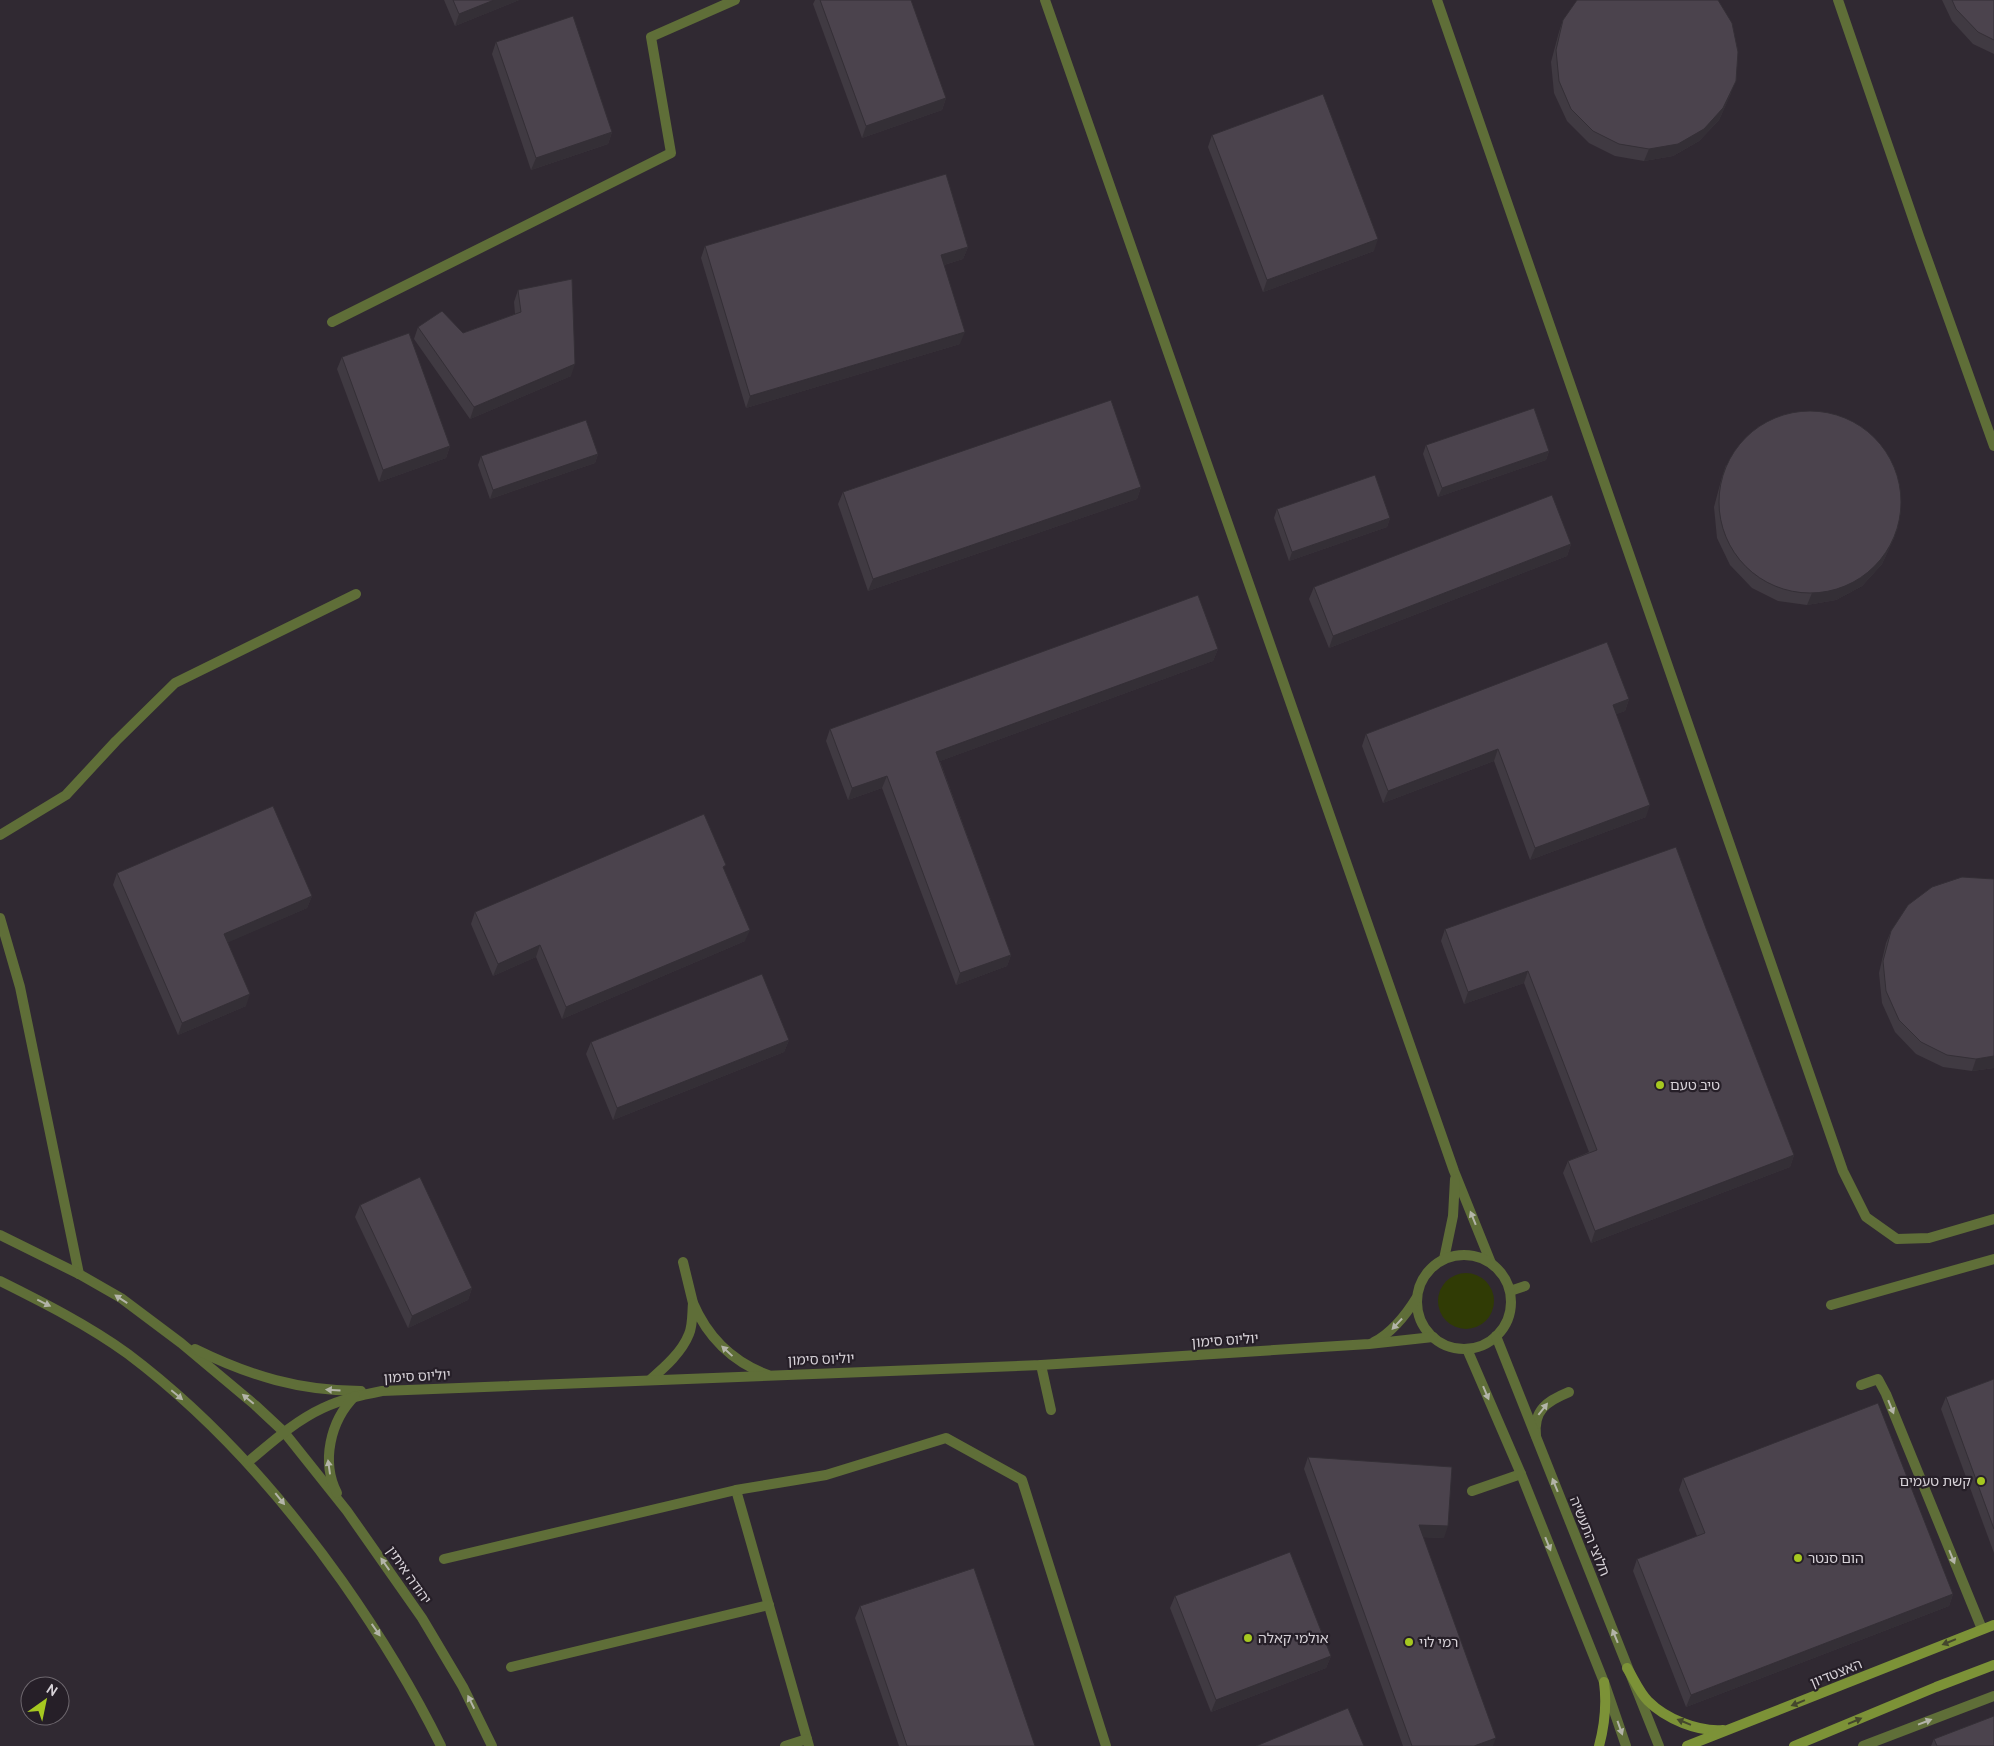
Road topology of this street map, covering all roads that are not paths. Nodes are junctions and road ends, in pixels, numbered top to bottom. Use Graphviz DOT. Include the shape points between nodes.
graph roads {
  1 [pos="735,0"];
  2 [pos="1045,0"];
  3 [pos="1437,0"];
  4 [pos="1838,0"];
  5 [pos="332,322"];
  6 [pos="1994,446"];
  7 [pos="356,594"];
  8 [pos="0,835"];
  9 [pos="0,918"];
  10 [pos="1454,1171"];
  11 [pos="1994,1219"];
  12 [pos="0,1235"];
  13 [pos="1444,1259"];
  14 [pos="1994,1259"];
  15 [pos="683,1262"];
  16 [pos="1491,1263"];
  17 [pos="79,1274"];
  18 [pos="0,1281"];
  19 [pos="1525,1286"];
  20 [pos="1510,1291"];
  21 [pos="1418,1296"];
  22 [pos="693,1303"];
  23 [pos="1831,1305"];
  24 [pos="1433,1336"];
  25 [pos="1496,1336"];
  26 [pos="181,1343"];
  27 [pos="1369,1344"];
  28 [pos="1467,1349"];
  29 [pos="1041,1365"];
  30 [pos="768,1375"];
  31 [pos="651,1379"];
  32 [pos="1862,1385"];
  33 [pos="382,1391"];
  34 [pos="1569,1392"];
  35 [pos="355,1396"];
  36 [pos="1051,1410"];
  37 [pos="284,1432"];
  38 [pos="1537,1439"];
  39 [pos="248,1462"];
  40 [pos="1521,1474"];
  41 [pos="736,1490"];
  42 [pos="1472,1491"];
  43 [pos="348,1511"];
  44 [pos="444,1559"];
  45 [pos="769,1605"];
  46 [pos="1994,1625"];
  47 [pos="1982,1629"];
  48 [pos="1994,1665"];
  49 [pos="511,1667"];
  50 [pos="1628,1668"];
  51 [pos="1604,1682"];
  52 [pos="1994,1696"];
  53 [pos="1731,1729"];
  54 [pos="808,1743"];
  55 [pos="441,1746"];
  56 [pos="492,1746"];
  57 [pos="785,1746"];
  58 [pos="1106,1746"];
  59 [pos="1599,1746"];
  60 [pos="1626,1746"];
  61 [pos="1659,1746"];
  62 [pos="1687,1746"];
  63 [pos="1794,1746"];
  64 [pos="1863,1746"];
  1 -- 5 [label="street" via="651,37 672,153"];
  2 -- 10 [label="street"];
  3 -- 11 [label="street" via="1844,1171 1866,1216 1897,1239 1929,1238"];
  4 -- 6 [label="street"];
  7 -- 8 [label="street" via="175,684 66,795"];
  9 -- 17 [label="street" via="20,987"];
  10 -- 13 [label="street" via="1453,1216"];
  16 -- 10 [label="street, one-way"];
  12 -- 17 [label="street"];
  13 -- 16 [label="street" via="1471,1255"];
  13 -- 21 [label="street" via="1431,1268 1422,1281"];
  14 -- 23 [label="street"];
  15 -- 22 [label="street"];
  16 -- 20 [label="street" via="1506,1280"];
  26 -- 17 [label="street, one-way" via="121,1298"];
  18 -- 39 [label="street, one-way" via="54,1308 128,1354 180,1397"];
  19 -- 20 [label="street"];
  20 -- 25 [label="street" via="1509,1316"];
  21 -- 24 [label="street" via="1418,1312"];
  21 -- 27 [label="street, יוליוס סימון, one-way" via="1384,1337"];
  30 -- 22 [label="street, one-way" via="746,1366 727,1352 709,1332"];
  22 -- 31 [label="street" via="690,1333 666,1366"];
  24 -- 27 [label="street, יוליוס סימון"];
  24 -- 28 [label="street" via="1443,1344"];
  25 -- 28 [label="street"];
  25 -- 38 [label="street, חלוצי התעשיה"];
  33 -- 26 [label="street, one-way" via="333,1391 290,1385 252,1374"];
  37 -- 26 [label="street, one-way"];
  27 -- 29 [label="street, יוליוס סימון"];
  28 -- 40 [label="street, one-way"];
  29 -- 30 [label="street, יוליוס סימון"];
  29 -- 36 [label="street"];
  30 -- 31 [label="street, יוליוס סימון"];
  31 -- 33 [label="street, יוליוס סימון"];
  32 -- 47 [label="street, one-way" via="1878,1379 1886,1394"];
  33 -- 35 [label="street, יוליוס סימון"];
  38 -- 34 [label="street, one-way" via="1535,1426 1540,1412 1547,1403"];
  35 -- 37 [label="street, יוליוס סימון" via="324,1407"];
  43 -- 35 [label="street, one-way" via="335,1491 328,1456 340,1416"];
  37 -- 39 [label="street, יוליוס סימון"];
  37 -- 43 [label="street, יהודה איתין"];
  50 -- 38 [label="street, חלוצי התעשיה, one-way"];
  39 -- 55 [label="street, one-way" via="312,1539 381,1636 419,1700"];
  40 -- 42 [label="street"];
  40 -- 51 [label="street, one-way"];
  41 -- 44 [label="street"];
  41 -- 45 [label="street"];
  41 -- 58 [label="street" via="826,1475 946,1438 1022,1480"];
  56 -- 43 [label="street, יהודה איתין, one-way" via="463,1687 422,1618"];
  45 -- 49 [label="street"];
  45 -- 54 [label="street"];
  46 -- 47 [label="main road, האצטדיון"];
  47 -- 53 [label="main road, האצטדיון, one-way"];
  63 -- 48 [label="main road, one-way"];
  53 -- 50 [label="main road, one-way" via="1702,1728 1659,1710 1648,1701"];
  50 -- 61 [label="street, חלוצי התעשיה"];
  51 -- 59 [label="main road" via="1605,1718"];
  51 -- 60 [label="street, one-way"];
  64 -- 52 [label="street, one-way"];
  53 -- 62 [label="main road, האצטדיון"];
  54 -- 57 [label="street"];
}
